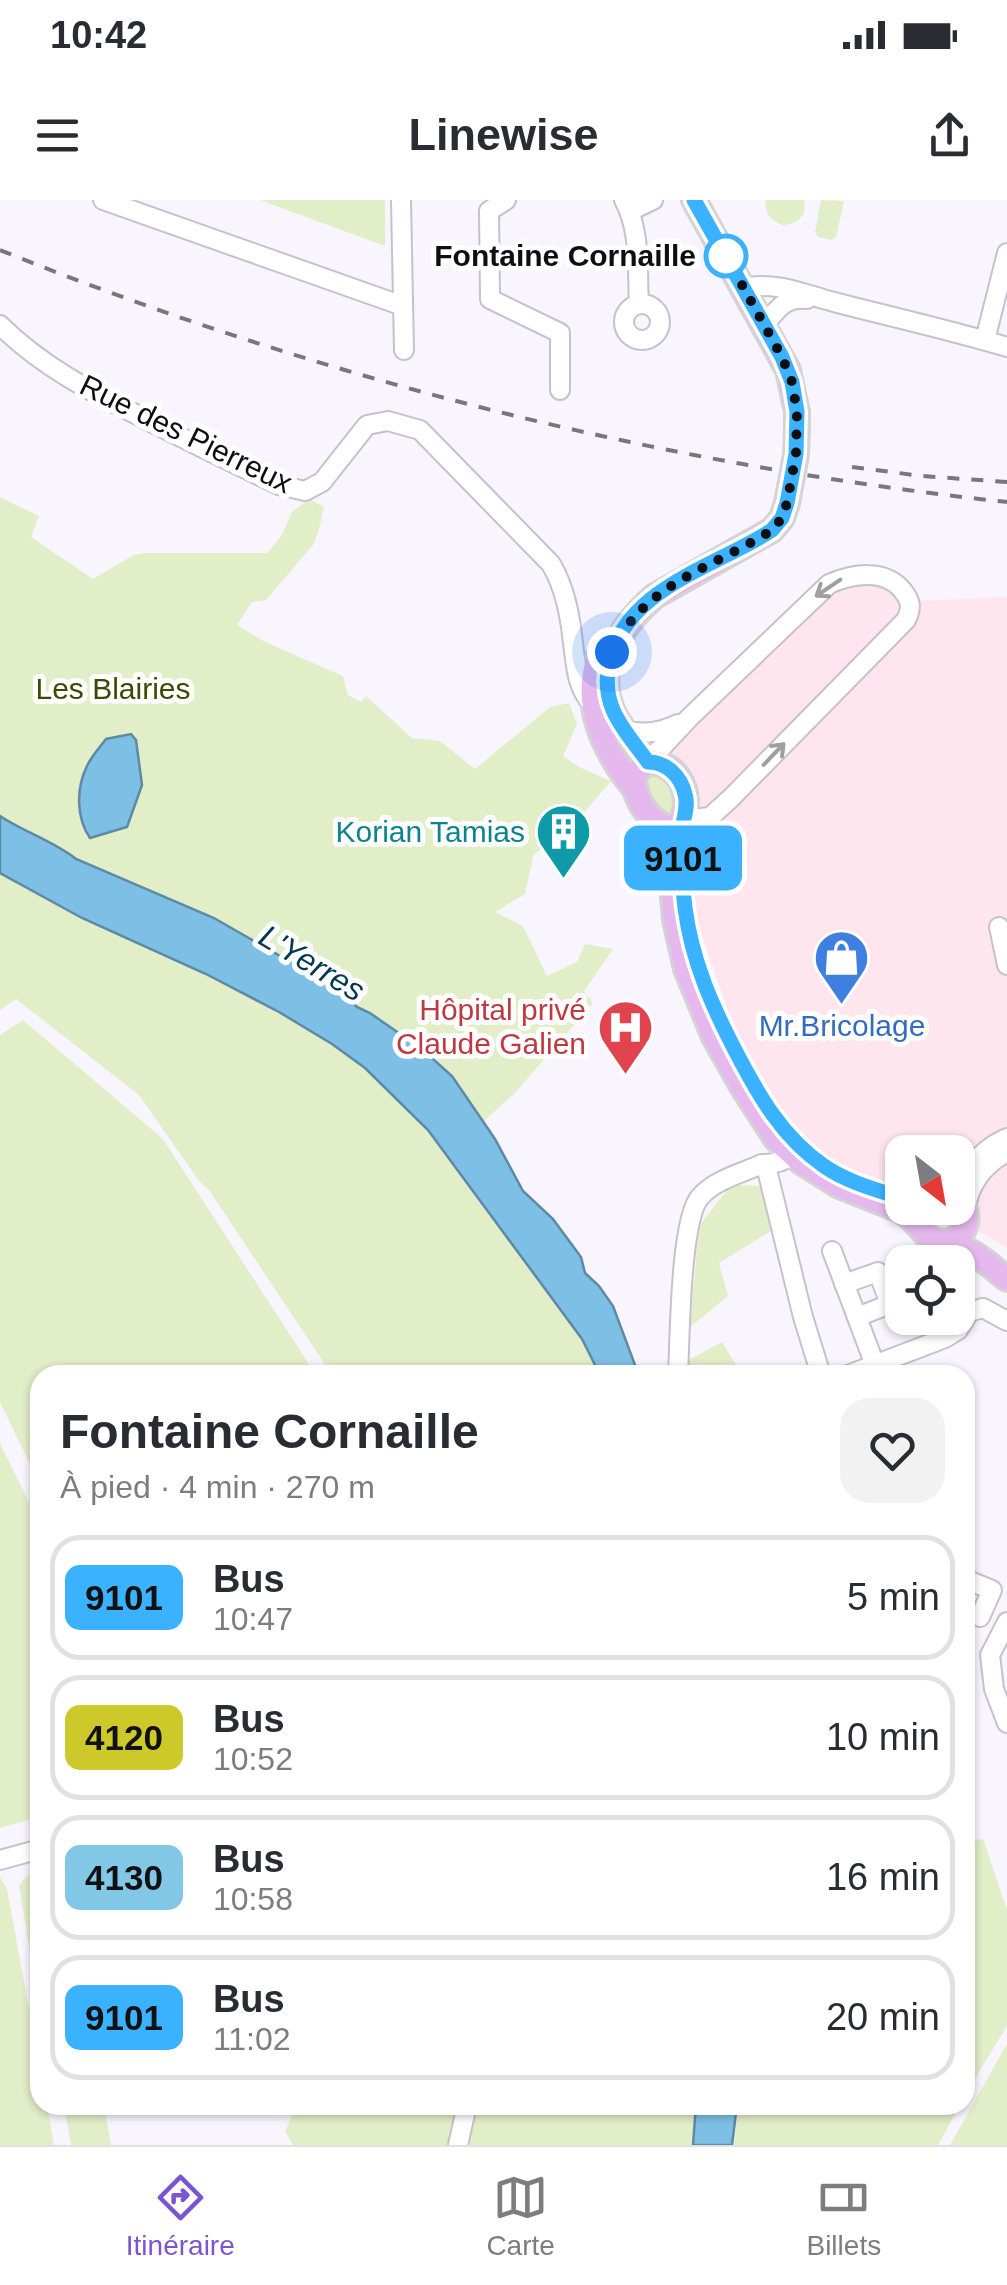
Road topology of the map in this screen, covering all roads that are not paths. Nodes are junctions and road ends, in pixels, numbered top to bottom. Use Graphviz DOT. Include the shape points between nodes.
graph roads {
  1 [pos="103,200"];
  2 [pos="401,200"];
  3 [pos="506,200"];
  4 [pos="653,200"];
  5 [pos="694,200"];
  6 [pos="627,206"];
  7 [pos="1007,253"];
  8 [pos="770,285"];
  9 [pos="744,288"];
  10 [pos="830,301"];
  11 [pos="639,304"];
  12 [pos="403,306"];
  13 [pos="770,318"];
  14 [pos="0,325"];
  15 [pos="985,340"];
  16 [pos="1007,346"];
  17 [pos="404,350"];
  18 [pos="560,390"];
  19 [pos="677,582"];
  20 [pos="574,648"];
  21 [pos="601,651"];
  22 [pos="592,704"];
  23 [pos="688,719"];
  24 [pos="625,731"];
  25 [pos="648,762"];
  26 [pos="633,787"];
  27 [pos="683,820"];
  28 [pos="658,823"];
  29 [pos="998,927"];
  30 [pos="1007,966"];
  31 [pos="1007,1138"];
  32 [pos="784,1147"];
  33 [pos="1007,1152"];
  34 [pos="975,1161"];
  35 [pos="762,1164"];
  36 [pos="975,1182"];
  37 [pos="885,1191"];
  38 [pos="885,1204"];
  39 [pos="925,1225"];
  40 [pos="961,1225"];
  41 [pos="971,1225"];
  42 [pos="944,1243"];
  43 [pos="832,1251"];
  44 [pos="1007,1266"];
  45 [pos="1007,1279"];
  46 [pos="844,1284"];
  47 [pos="857,1317"];
  48 [pos="1007,1321"];
  49 [pos="875,1364"];
  50 [pos="679,1365"];
  51 [pos="818,1365"];
  52 [pos="975,1583"];
  53 [pos="975,1611"];
  54 [pos="975,1615"];
  55 [pos="1006,1624"];
  56 [pos="1007,1724"];
  57 [pos="30,1852"];
  58 [pos="0,1860"];
  59 [pos="465,2115"];
  60 [pos="458,2145"];
  1 -- 12 [label="street"];
  2 -- 12 [label="street"];
  3 -- 18 [label="street" via="489,211 490,299 560,333"];
  4 -- 6 [label="street"];
  5 -- 9 [label="main road"];
  6 -- 11 [label="street"];
  7 -- 15 [label="street"];
  8 -- 9 [label="street"];
  8 -- 10 [label="street"];
  8 -- 13 [label="street" via="778,300"];
  9 -- 13 [label="main road"];
  10 -- 13 [label="street" via="788,300"];
  10 -- 15 [label="street"];
  12 -- 17 [label="street"];
  13 -- 19 [label="main road, bridge" via="798,428 782,518 772,530"];
  14 -- 20 [label="street, Rue des Pierreux" via="84,387 279,485 305,491 322,482 367,425 388,421 420,430 551,564"];
  15 -- 16 [label="street"];
  19 -- 21 [label="main road" via="639,602"];
  19 -- 24 [label="main road" via="640,609 612,652 610,700"];
  20 -- 21 [label="street" via="590,662"];
  20 -- 22 [label="street" via="578,678"];
  21 -- 22 [label="main road"];
  22 -- 26 [label="main road"];
  23 -- 24 [label="street" via="664,731"];
  23 -- 25 [label="street"];
  27 -- 23 [label="street, one-way" via="710,817 731,798 906,620 911,602 888,578 847,576 829,584"];
  24 -- 25 [label="main road"];
  25 -- 26 [label="main road" via="634,774"];
  25 -- 27 [label="main road" via="679,779 687,804"];
  26 -- 28 [label="main road"];
  27 -- 28 [label="main road"];
  27 -- 37 [label="main road" via="685,906 696,961 764,1104 828,1169"];
  28 -- 32 [label="main road" via="694,992 742,1088"];
  29 -- 30 [label="street"];
  31 -- 34 [label="street"];
  32 -- 35 [label="street" via="765,1155"];
  32 -- 38 [label="main road" via="839,1186"];
  33 -- 36 [label="street"];
  35 -- 50 [label="street" via="710,1187 692,1208"];
  35 -- 51 [label="street"];
  39 -- 42 [label="main road" via="931,1239"];
  40 -- 42 [label="main road" via="960,1236"];
  41 -- 44 [label="main road" via="986,1250"];
  42 -- 45 [label="main road" via="964,1248"];
  43 -- 46 [label="street"];
  46 -- 47 [label="street"];
  46 -- 47 [label="street" via="878,1272 890,1304"];
  47 -- 49 [label="street"];
  48 -- 49 [label="street" via="983,1308 970,1312 945,1338"];
  52 -- 53 [label="street" via="992,1590"];
  54 -- 55 [label="street"];
  55 -- 56 [label="street" via="990,1656"];
  57 -- 58 [label="street"];
  59 -- 60 [label="street"];
}
